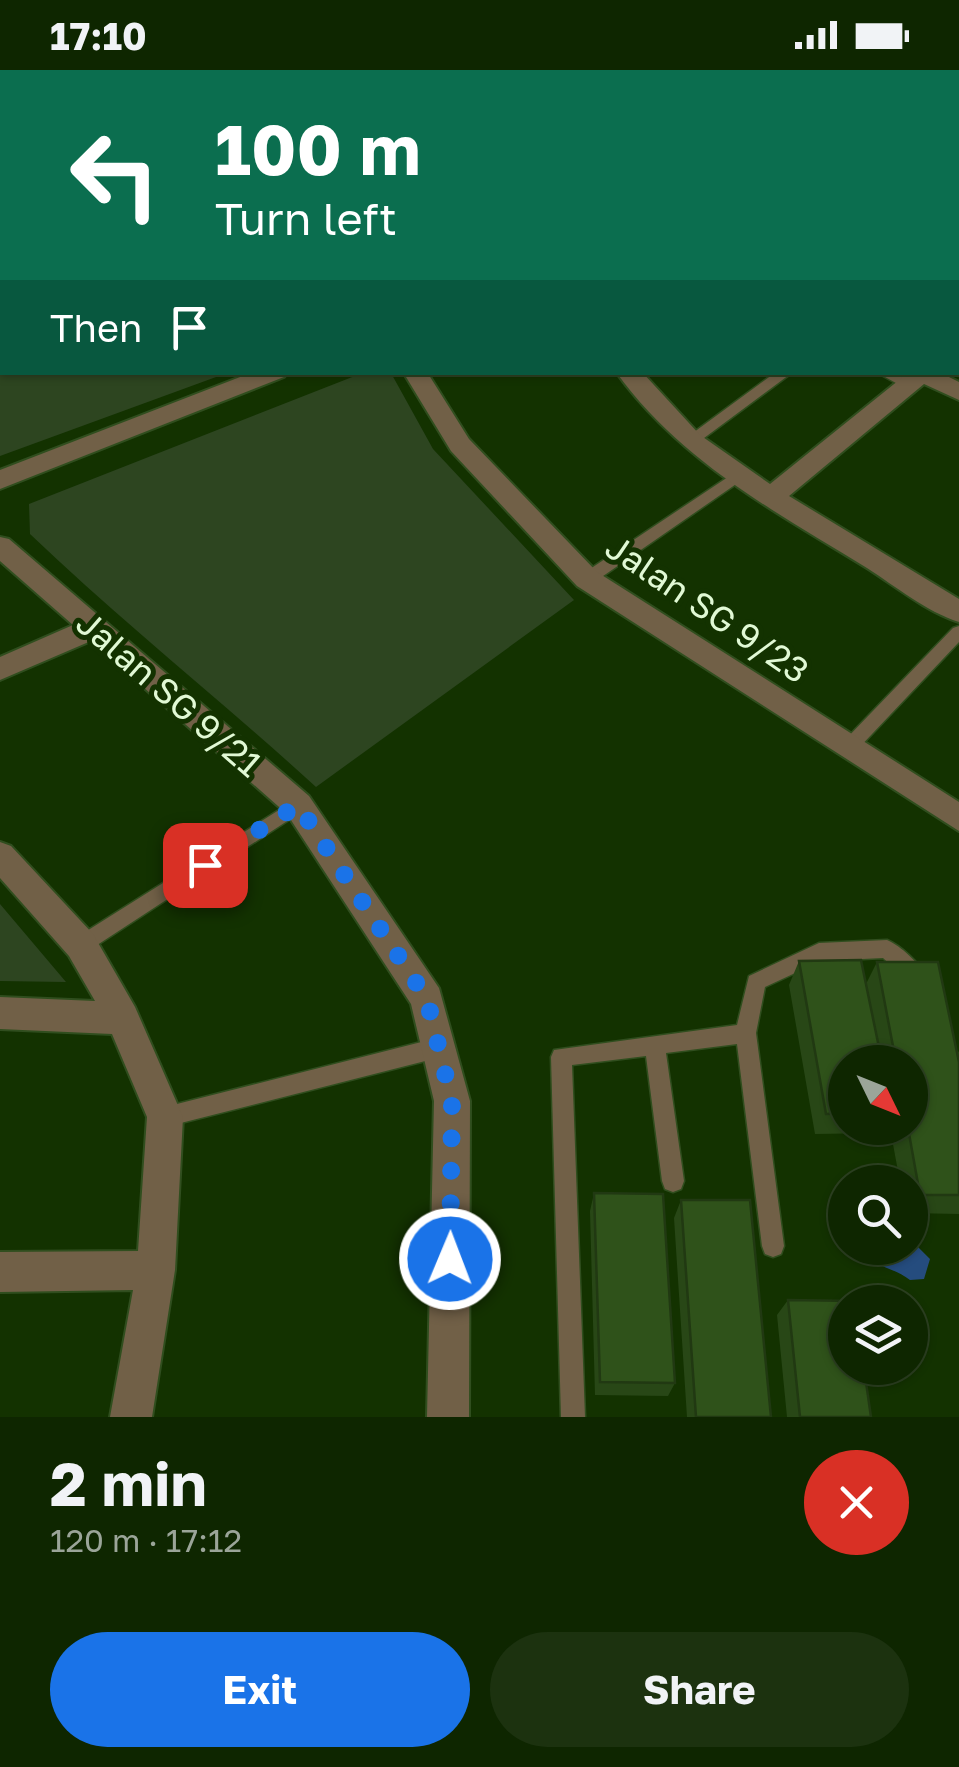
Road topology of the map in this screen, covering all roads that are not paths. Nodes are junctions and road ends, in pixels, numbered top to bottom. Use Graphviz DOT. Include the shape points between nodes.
graph roads {
  1 [pos="268,375"];
  2 [pos="417,375"];
  3 [pos="631,375"];
  4 [pos="782,375"];
  5 [pos="919,377"];
  6 [pos="959,392"];
  7 [pos="690,441"];
  8 [pos="737,476"];
  9 [pos="0,480"];
  10 [pos="770,498"];
  11 [pos="0,546"];
  12 [pos="586,579"];
  13 [pos="955,603"];
  14 [pos="92,629"];
  15 [pos="959,632"];
  16 [pos="0,669"];
  17 [pos="849,748"];
  18 [pos="298,805"];
  19 [pos="959,818"];
  20 [pos="0,856"];
  21 [pos="81,945"];
  22 [pos="927,986"];
  23 [pos="0,1013"];
  24 [pos="123,1018"];
  25 [pos="746,1033"];
  26 [pos="655,1044"];
  27 [pos="442,1048"];
  28 [pos="165,1118"];
  29 [pos="673,1181"];
  30 [pos="773,1246"];
  31 [pos="156,1270"];
  32 [pos="0,1272"];
  33 [pos="132,1417"];
  34 [pos="448,1417"];
  35 [pos="573,1417"];
  1 -- 9 [label="street"];
  2 -- 12 [label="street, Jalan SG 9/23" via="460,444"];
  3 -- 7 [label="street"];
  4 -- 7 [label="lane"];
  5 -- 6 [label="street"];
  5 -- 10 [label="street"];
  7 -- 8 [label="street"];
  8 -- 10 [label="street"];
  8 -- 12 [label="lane"];
  10 -- 13 [label="street"];
  11 -- 14 [label="street, Jalan SG 9/21"];
  12 -- 17 [label="street, Jalan SG 9/23"];
  14 -- 16 [label="street"];
  14 -- 18 [label="street, Jalan SG 9/21"];
  15 -- 17 [label="lane"];
  17 -- 19 [label="street, Jalan SG 9/23"];
  18 -- 21 [label="lane"];
  18 -- 27 [label="street, Jalan SG 9/21" via="427,999"];
  20 -- 21 [label="street"];
  21 -- 24 [label="street"];
  22 -- 25 [label="lane" via="888,948 819,952 756,982"];
  23 -- 24 [label="street"];
  24 -- 28 [label="street"];
  25 -- 26 [label="lane"];
  25 -- 30 [label="lane"];
  26 -- 29 [label="lane"];
  26 -- 35 [label="lane" via="560,1056"];
  27 -- 28 [label="lane"];
  27 -- 34 [label="street, Jalan SG 9/21" via="452,1102"];
  28 -- 31 [label="street"];
  31 -- 32 [label="street"];
  31 -- 33 [label="street"];
}
